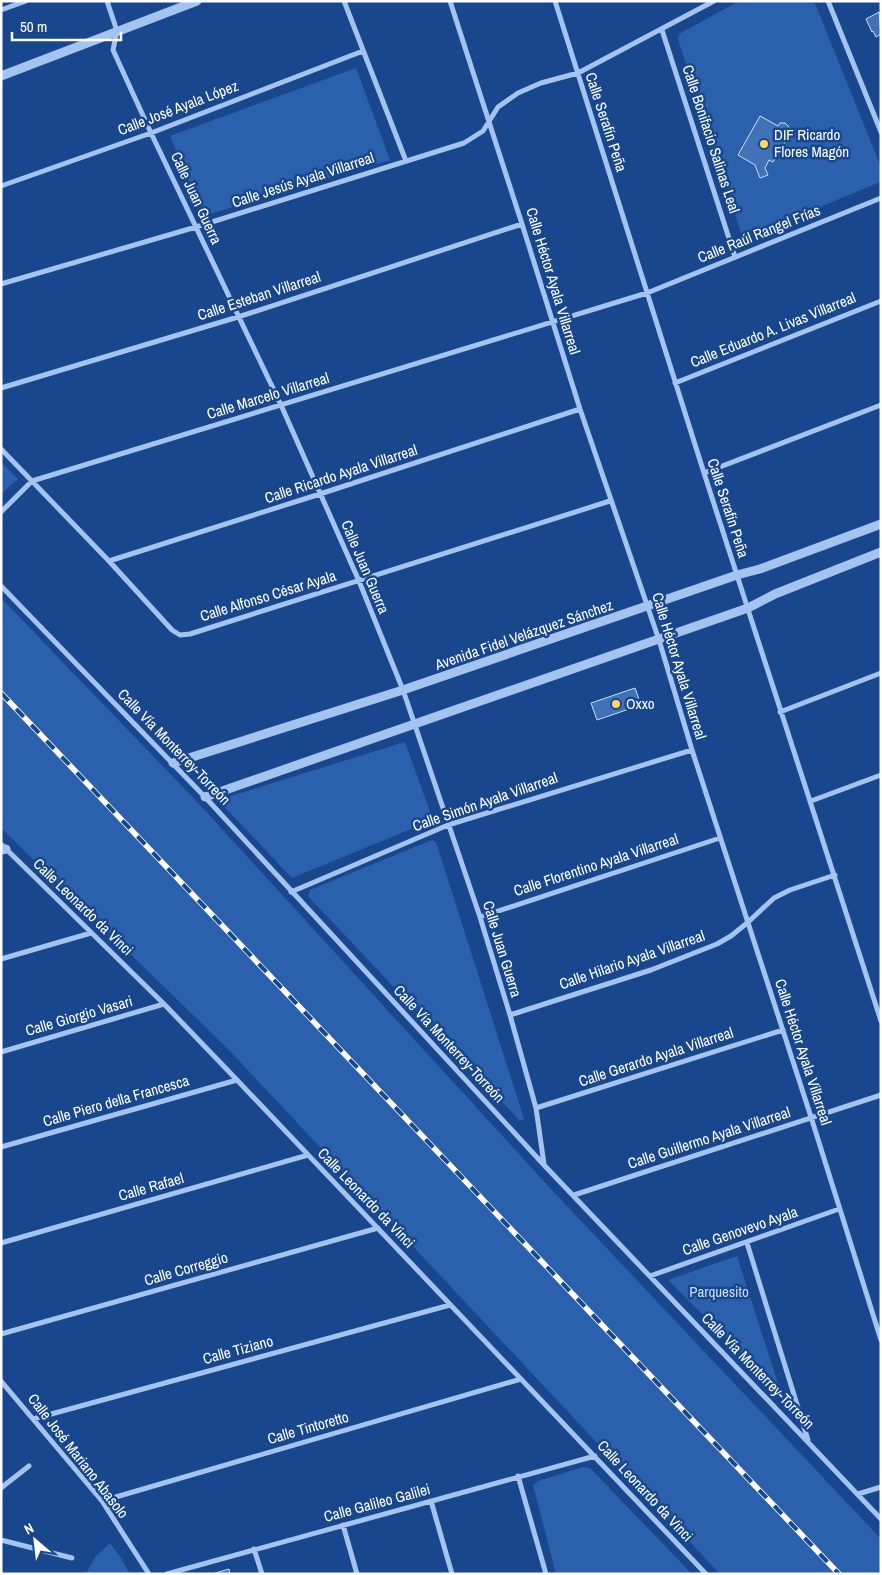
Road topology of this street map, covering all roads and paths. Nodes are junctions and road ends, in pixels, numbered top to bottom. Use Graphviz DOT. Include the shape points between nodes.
graph roads {
  1 [pos="26,1"];
  2 [pos="107,1"];
  3 [pos="197,1"];
  4 [pos="344,1"];
  5 [pos="450,1"];
  6 [pos="555,1"];
  7 [pos="714,1"];
  8 [pos="828,1"];
  9 [pos="1,10"];
  10 [pos="662,30"];
  11 [pos="117,31"];
  12 [pos="363,50"];
  13 [pos="578,73"];
  14 [pos="1,76"];
  15 [pos="490,122"];
  16 [pos="881,132"];
  17 [pos="151,133"];
  18 [pos="406,161"];
  19 [pos="1,186"];
  20 [pos="881,198"];
  21 [pos="522,224"];
  22 [pos="196,227"];
  23 [pos="735,257"];
  24 [pos="1,284"];
  25 [pos="647,293"];
  26 [pos="881,300"];
  27 [pos="238,317"];
  28 [pos="554,322"];
  29 [pos="676,383"];
  30 [pos="1,388"];
  31 [pos="281,405"];
  32 [pos="881,405"];
  33 [pos="580,409"];
  34 [pos="1,449"];
  35 [pos="704,473"];
  36 [pos="32,481"];
  37 [pos="320,494"];
  38 [pos="610,501"];
  39 [pos="1,512"];
  40 [pos="881,524"];
  41 [pos="881,552"];
  42 [pos="109,561"];
  43 [pos="737,575"];
  44 [pos="359,581"];
  45 [pos="1,586"];
  46 [pos="648,607"];
  47 [pos="748,608"];
  48 [pos="658,640"];
  49 [pos="881,672"];
  50 [pos="403,690"];
  51 [pos="780,712"];
  52 [pos="415,724"];
  53 [pos="692,750"];
  54 [pos="172,763"];
  55 [pos="881,775"];
  56 [pos="205,797"];
  57 [pos="811,802"];
  58 [pos="448,825"];
  59 [pos="720,838"];
  60 [pos="3,848"];
  61 [pos="835,875"];
  62 [pos="291,892"];
  63 [pos="480,917"];
  64 [pos="747,923"];
  65 [pos="91,933"];
  66 [pos="1,959"];
  67 [pos="164,1004"];
  68 [pos="510,1015"];
  69 [pos="881,1021"];
  70 [pos="783,1030"];
  71 [pos="1,1052"];
  72 [pos="237,1080"];
  73 [pos="881,1095"];
  74 [pos="536,1108"];
  75 [pos="812,1118"];
  76 [pos="1,1147"];
  77 [pos="308,1155"];
  78 [pos="544,1166"];
  79 [pos="574,1195"];
  80 [pos="839,1209"];
  81 [pos="378,1228"];
  82 [pos="1,1243"];
  83 [pos="746,1243"];
  84 [pos="650,1276"];
  85 [pos="450,1305"];
  86 [pos="1,1334"];
  87 [pos="881,1340"];
  88 [pos="521,1379"];
  89 [pos="1,1381"];
  90 [pos="33,1418"];
  91 [pos="808,1442"];
  92 [pos="595,1456"];
  93 [pos="28,1466"];
  94 [pos="518,1476"];
  95 [pos="881,1487"];
  96 [pos="1,1488"];
  97 [pos="858,1494"];
  98 [pos="431,1501"];
  99 [pos="102,1502"];
  100 [pos="881,1519"];
  101 [pos="343,1525"];
  102 [pos="1,1540"];
  103 [pos="254,1549"];
  104 [pos="72,1558"];
  105 [pos="149,1574"];
  106 [pos="167,1574"];
  107 [pos="262,1574"];
  108 [pos="357,1574"];
  109 [pos="452,1574"];
  110 [pos="546,1574"];
  111 [pos="706,1574"];
  1 -- 9 [label="street"];
  2 -- 11 [label="street, Calle Juan Guerra"];
  3 -- 11 [label="street"];
  4 -- 12 [label="street"];
  5 -- 15 [label="street, Calle Héctor Ayala Villarreal"];
  6 -- 13 [label="street, Calle Serafín Peña"];
  7 -- 10 [label="street, Calle Jesús Ayala Villarreal"];
  8 -- 16 [label="street"];
  10 -- 13 [label="street, Calle Jesús Ayala Villarreal"];
  10 -- 23 [label="street, Calle Bonifacio Salinas Leal"];
  11 -- 14 [label="street"];
  11 -- 17 [label="street, Calle Juan Guerra" via="113,50"];
  12 -- 17 [label="street, Calle José Ayala López"];
  12 -- 18 [label="street"];
  13 -- 15 [label="street, Calle Jesús Ayala Villarreal" via="518,93 498,108"];
  13 -- 25 [label="street, Calle Serafín Peña"];
  15 -- 18 [label="street, Calle Jesús Ayala Villarreal" via="484,131 464,143"];
  15 -- 21 [label="street, Calle Héctor Ayala Villarreal"];
  17 -- 19 [label="street, Calle José Ayala López"];
  17 -- 22 [label="street, Calle Juan Guerra"];
  18 -- 22 [label="street, Calle Jesús Ayala Villarreal"];
  20 -- 23 [label="street, Calle Raúl Rangel Frías"];
  21 -- 27 [label="street, Calle Esteban Villarreal"];
  21 -- 28 [label="street, Calle Héctor Ayala Villarreal"];
  22 -- 24 [label="street, Calle Jesús Ayala Villarreal"];
  22 -- 27 [label="street, Calle Juan Guerra"];
  23 -- 25 [label="street, Calle Raúl Rangel Frías"];
  25 -- 28 [label="street, Calle Raúl Rangel Frías"];
  25 -- 29 [label="street, Calle Serafín Peña"];
  26 -- 29 [label="street, Calle Eduardo A. Livas Villarreal"];
  27 -- 30 [label="street, Calle Esteban Villarreal"];
  27 -- 31 [label="street, Calle Juan Guerra"];
  28 -- 31 [label="street, Calle Marcelo Villarreal"];
  28 -- 33 [label="street, Calle Héctor Ayala Villarreal"];
  29 -- 35 [label="street, Calle Serafín Peña"];
  31 -- 36 [label="street, Calle Marcelo Villarreal"];
  31 -- 37 [label="street, Calle Juan Guerra"];
  32 -- 35 [label="street"];
  33 -- 37 [label="street, Calle Ricardo Ayala Villarreal"];
  33 -- 38 [label="street, Calle Héctor Ayala Villarreal"];
  34 -- 36 [label="street, Calle Alfonso César Ayala"];
  35 -- 43 [label="street, Calle Serafín Peña"];
  36 -- 39 [label="street, Calle Marcelo Villarreal"];
  36 -- 42 [label="street, Calle Alfonso César Ayala"];
  37 -- 42 [label="street, Calle Ricardo Ayala Villarreal"];
  37 -- 44 [label="street, Calle Juan Guerra"];
  38 -- 44 [label="street, Calle Alfonso César Ayala"];
  38 -- 46 [label="street, Calle Héctor Ayala Villarreal"];
  40 -- 43 [label="street, Avenida Fidel Velázquez Sánchez"];
  41 -- 47 [label="street"];
  42 -- 44 [label="street, Calle Alfonso César Ayala" via="180,635"];
  43 -- 46 [label="street, Avenida Fidel Velázquez Sánchez"];
  43 -- 47 [label="street, Calle Serafín Peña"];
  44 -- 50 [label="street, Calle Juan Guerra"];
  45 -- 54 [label="street, Calle Vía Monterrey-Torreón"];
  46 -- 48 [label="street, Calle Héctor Ayala Villarreal"];
  46 -- 50 [label="street, Avenida Fidel Velázquez Sánchez"];
  47 -- 48 [label="street"];
  47 -- 51 [label="street, Calle Serafín Peña"];
  48 -- 52 [label="street"];
  48 -- 53 [label="street, Calle Héctor Ayala Villarreal"];
  49 -- 51 [label="street"];
  50 -- 52 [label="street, Calle Juan Guerra"];
  50 -- 54 [label="street, Avenida Fidel Velázquez Sánchez"];
  51 -- 57 [label="street, Calle Serafín Peña"];
  52 -- 56 [label="street"];
  52 -- 58 [label="street, Calle Juan Guerra"];
  53 -- 58 [label="street, Calle Simón Ayala Villarreal"];
  53 -- 59 [label="street, Calle Héctor Ayala Villarreal"];
  54 -- 56 [label="street, Calle Vía Monterrey-Torreón"];
  55 -- 57 [label="street"];
  56 -- 62 [label="street, Calle Vía Monterrey-Torreón"];
  57 -- 61 [label="street, Calle Serafín Peña"];
  58 -- 62 [label="street, Calle Simón Ayala Villarreal"];
  58 -- 63 [label="street, Calle Juan Guerra"];
  59 -- 63 [label="street, Calle Florentino Ayala Villarreal"];
  59 -- 64 [label="street, Calle Héctor Ayala Villarreal"];
  60 -- 65 [label="street, Calle Leonardo da Vinci"];
  61 -- 64 [label="street, Calle Hilario Ayala Villarreal" via="774,898"];
  61 -- 69 [label="street, Calle Serafín Peña"];
  62 -- 78 [label="street, Calle Vía Monterrey-Torreón"];
  63 -- 68 [label="street, Calle Juan Guerra"];
  64 -- 68 [label="street, Calle Hilario Ayala Villarreal" via="717,944 688,956"];
  64 -- 70 [label="street, Calle Héctor Ayala Villarreal"];
  65 -- 66 [label="street"];
  65 -- 67 [label="street, Calle Leonardo da Vinci"];
  67 -- 71 [label="street, Calle Giorgio Vasari"];
  67 -- 72 [label="street, Calle Leonardo da Vinci"];
  68 -- 74 [label="street, Calle Juan Guerra"];
  70 -- 74 [label="street, Calle Gerardo Ayala Villarreal"];
  70 -- 75 [label="street, Calle Héctor Ayala Villarreal"];
  72 -- 76 [label="street, Calle Piero della Francesca"];
  72 -- 77 [label="street, Calle Leonardo da Vinci"];
  73 -- 75 [label="street, Calle Guillermo Ayala Villarreal"];
  74 -- 78 [label="street, Calle Juan Guerra"];
  75 -- 79 [label="street, Calle Guillermo Ayala Villarreal"];
  75 -- 80 [label="street, Calle Héctor Ayala Villarreal"];
  77 -- 81 [label="street, Calle Leonardo da Vinci"];
  77 -- 82 [label="street, Calle Rafael"];
  78 -- 79 [label="street, Calle Vía Monterrey-Torreón"];
  79 -- 84 [label="street, Calle Vía Monterrey-Torreón"];
  80 -- 83 [label="street, Calle Genovevo Ayala"];
  80 -- 87 [label="street, Calle Héctor Ayala Villarreal"];
  81 -- 85 [label="street, Calle Leonardo da Vinci"];
  81 -- 86 [label="street, Calle Correggio"];
  83 -- 84 [label="street, Calle Genovevo Ayala"];
  83 -- 91 [label="street"];
  84 -- 91 [label="street, Calle Vía Monterrey-Torreón"];
  85 -- 88 [label="street, Calle Leonardo da Vinci"];
  85 -- 90 [label="street, Calle Tiziano"];
  88 -- 92 [label="street, Calle Leonardo da Vinci"];
  88 -- 99 [label="street, Calle Tintoretto"];
  89 -- 90 [label="street, Calle José Mariano Abasolo"];
  90 -- 99 [label="street, Calle José Mariano Abasolo"];
  91 -- 97 [label="street, Calle Vía Monterrey-Torreón"];
  92 -- 94 [label="street, Calle Galileo Galilei"];
  92 -- 111 [label="street, Calle Leonardo da Vinci"];
  93 -- 96 [label="street"];
  94 -- 98 [label="street, Calle Galileo Galilei"];
  94 -- 110 [label="street"];
  95 -- 97 [label="street"];
  97 -- 100 [label="street, Calle Vía Monterrey-Torreón"];
  98 -- 101 [label="street, Calle Galileo Galilei"];
  98 -- 109 [label="street"];
  99 -- 105 [label="street, Calle José Mariano Abasolo"];
  101 -- 103 [label="street, Calle Galileo Galilei"];
  101 -- 108 [label="street"];
  102 -- 104 [label="street"];
  103 -- 106 [label="street, Calle Galileo Galilei"];
  103 -- 107 [label="street"];
}
